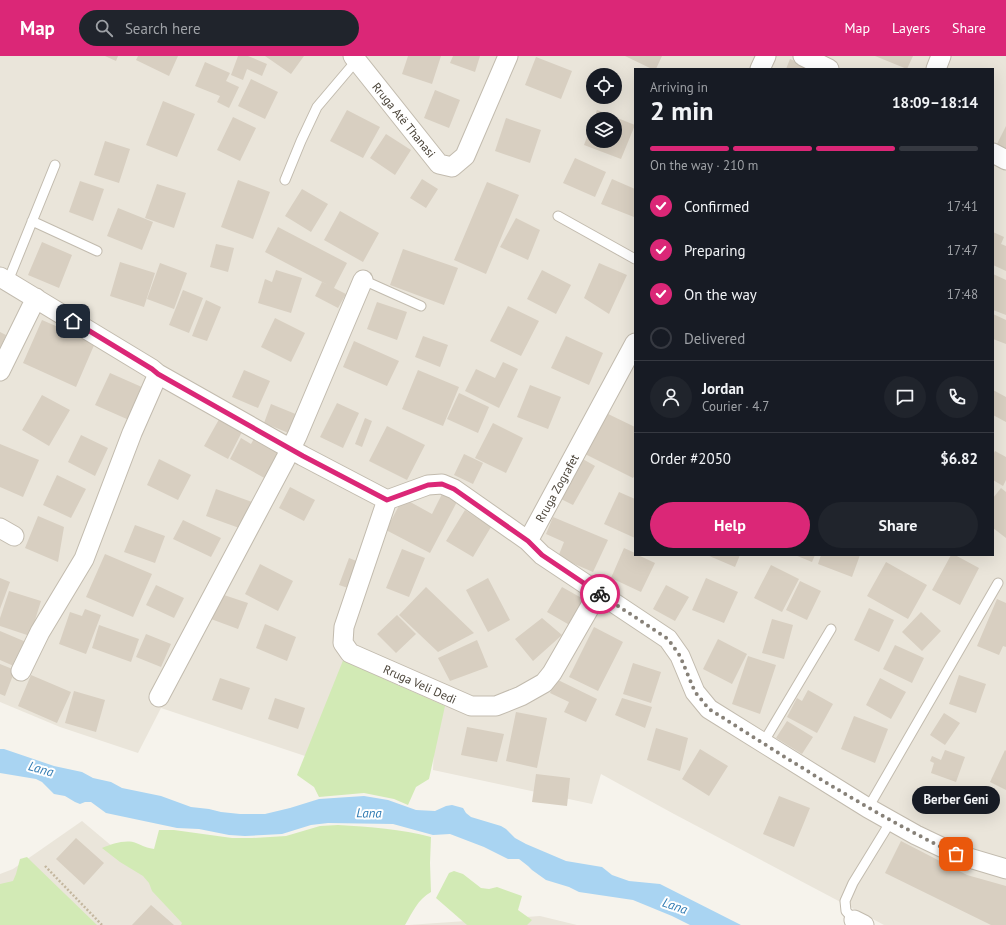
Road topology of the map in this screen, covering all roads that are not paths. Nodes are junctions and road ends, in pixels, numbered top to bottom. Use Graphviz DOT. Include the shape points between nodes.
graph roads {
  1 [pos="508,56"];
  2 [pos="766,56"];
  3 [pos="803,56"];
  4 [pos="941,56"];
  5 [pos="354,59"];
  6 [pos="760,68"];
  7 [pos="827,68"];
  8 [pos="936,68"];
  9 [pos="994,154"];
  10 [pos="1006,160"];
  11 [pos="55,165"];
  12 [pos="285,180"];
  13 [pos="558,216"];
  14 [pos="32,221"];
  15 [pos="97,251"];
  16 [pos="634,258"];
  17 [pos="4,279"];
  18 [pos="363,280"];
  19 [pos="36,298"];
  20 [pos="421,306"];
  21 [pos="634,345"];
  22 [pos="0,371"];
  23 [pos="158,374"];
  24 [pos="290,449"];
  25 [pos="387,500"];
  26 [pos="528,541"];
  27 [pos="998,583"];
  28 [pos="598,593"];
  29 [pos="831,629"];
  30 [pos="21,671"];
  31 [pos="159,696"];
  32 [pos="763,743"];
  33 [pos="868,808"];
  34 [pos="891,821"];
  35 [pos="1006,869"];
  36 [pos="859,923"];
  1 -- 5 [label="street, Rruga Atë Thanasi" via="465,156 452,167 439,164"];
  2 -- 6 [label="street"];
  3 -- 7 [label="street"];
  4 -- 8 [label="street"];
  5 -- 12 [label="lane, Rruga Atë Thanasi" via="317,108"];
  9 -- 10 [label="street"];
  11 -- 14 [label="lane"];
  13 -- 16 [label="lane"];
  14 -- 15 [label="lane"];
  14 -- 17 [label="lane"];
  17 -- 19 [label="street"];
  18 -- 20 [label="lane"];
  18 -- 24 [label="street"];
  19 -- 22 [label="street"];
  19 -- 23 [label="street"];
  21 -- 26 [label="street, Rruga Zografet"];
  23 -- 24 [label="street"];
  23 -- 30 [label="street" via="132,433 84,559 40,632"];
  24 -- 25 [label="street"];
  24 -- 31 [label="street"];
  25 -- 26 [label="street" via="428,485 442,484 454,489"];
  25 -- 28 [label="street, Rruga Veli Dedi" via="344,626 343,643 350,653 463,703 470,706 496,706 544,683"];
  26 -- 28 [label="street" via="542,555"];
  27 -- 33 [label="lane"];
  28 -- 32 [label="street" via="668,639 680,656 695,692 709,709"];
  29 -- 32 [label="lane"];
  32 -- 33 [label="street"];
  33 -- 34 [label="street"];
  34 -- 35 [label="street" via="956,854"];
  34 -- 36 [label="lane" via="853,883 845,901 846,911"];
}
